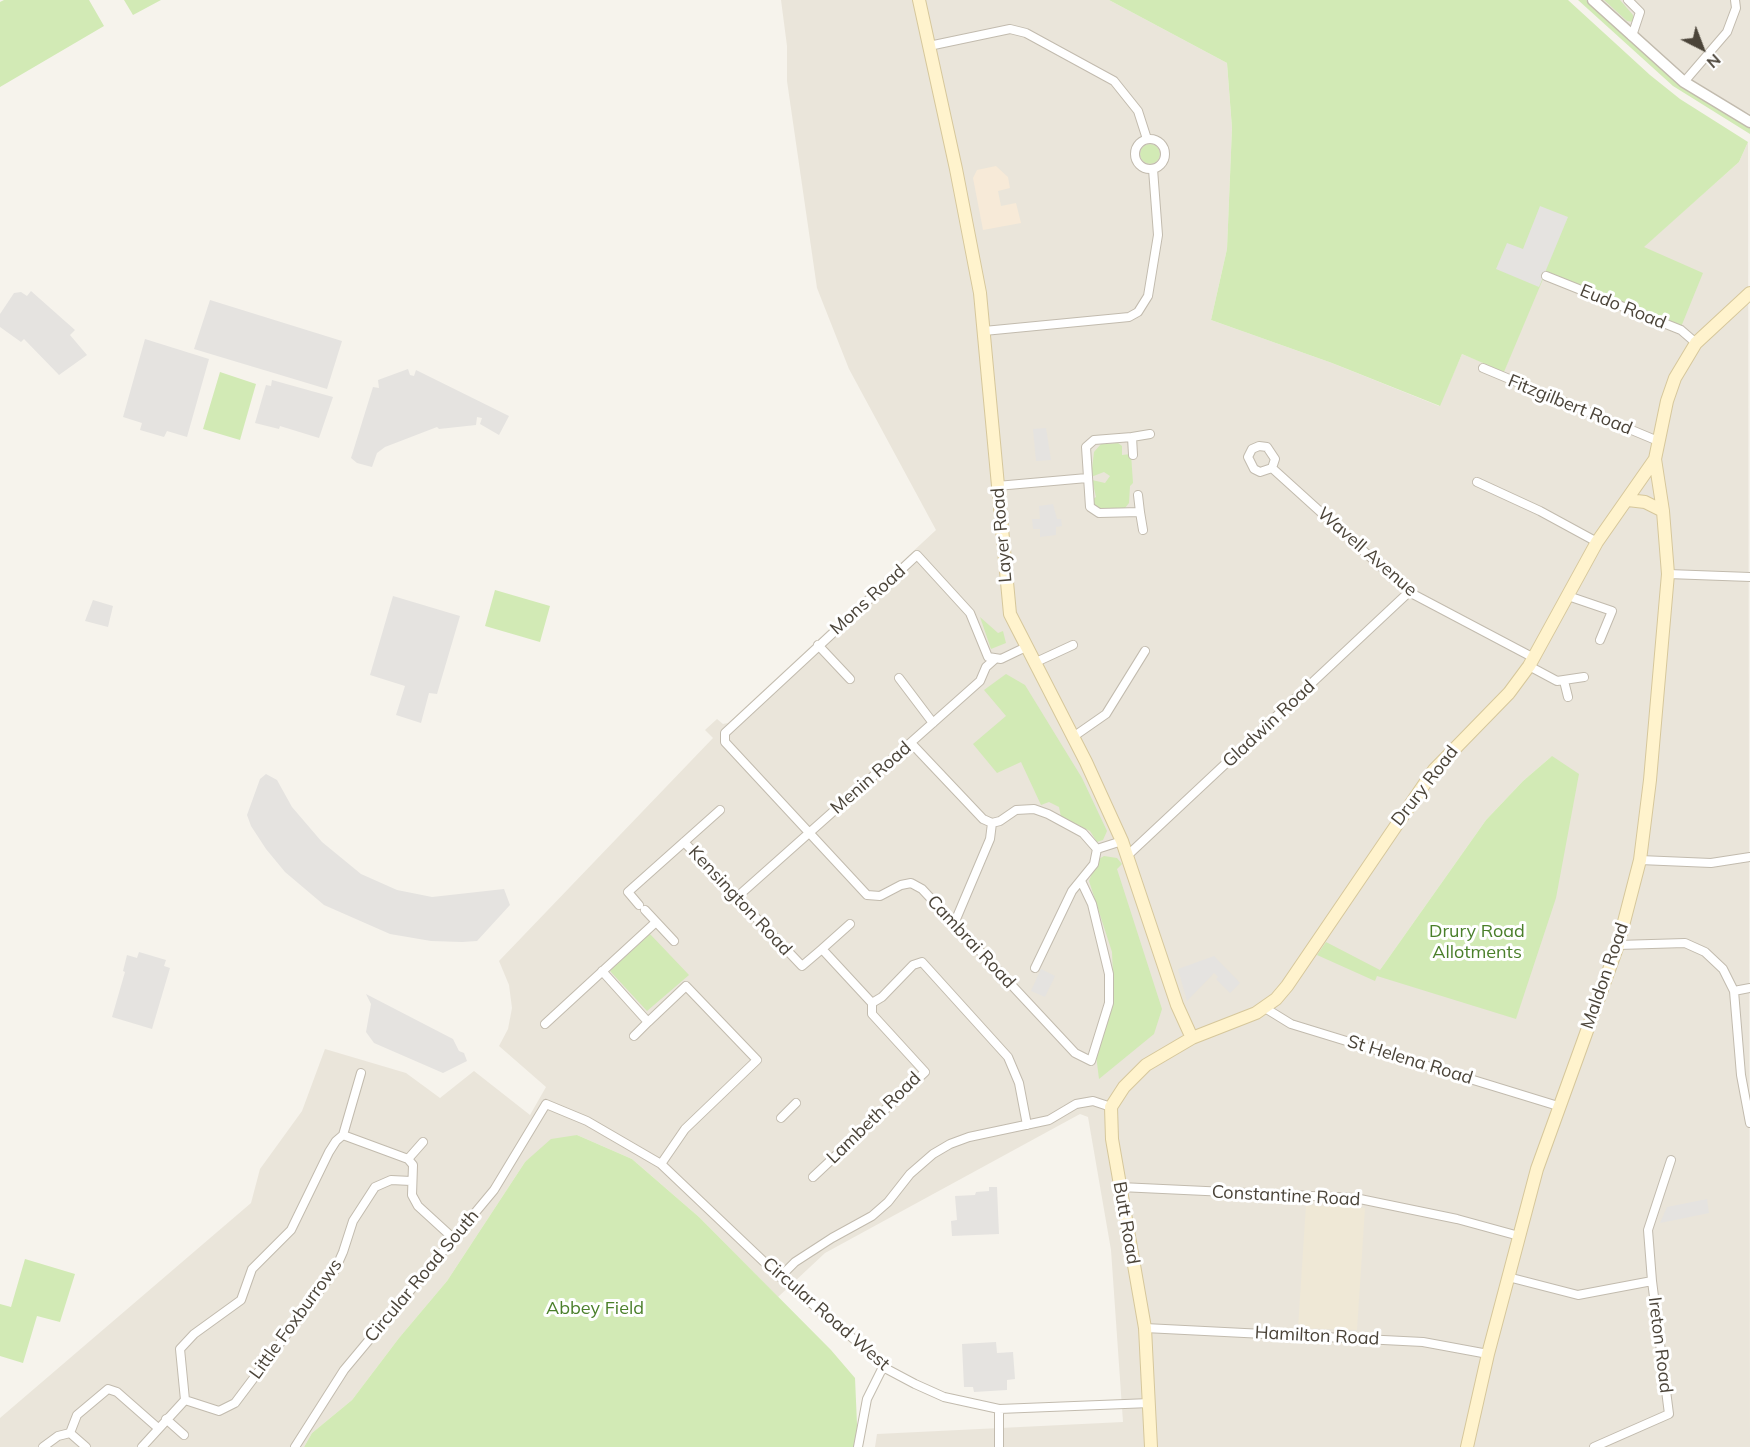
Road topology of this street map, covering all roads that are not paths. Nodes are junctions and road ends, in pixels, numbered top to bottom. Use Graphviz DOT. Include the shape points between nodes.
graph roads {
  1 [pos="919,0"];
  2 [pos="1593,0"];
  3 [pos="1628,0"];
  4 [pos="1735,0"];
  5 [pos="1632,36"];
  6 [pos="929,46"];
  7 [pos="1684,82"];
  8 [pos="1750,122"];
  9 [pos="1147,139"];
  10 [pos="1153,169"];
  11 [pos="1546,276"];
  12 [pos="1750,293"];
  13 [pos="984,331"];
  14 [pos="1696,343"];
  15 [pos="1483,369"];
  16 [pos="1150,434"];
  17 [pos="1132,437"];
  18 [pos="1658,441"];
  19 [pos="1133,455"];
  20 [pos="1655,459"];
  21 [pos="1272,468"];
  22 [pos="1087,478"];
  23 [pos="1477,482"];
  24 [pos="997,486"];
  25 [pos="1138,495"];
  26 [pos="1628,500"];
  27 [pos="1663,511"];
  28 [pos="1140,512"];
  29 [pos="1143,530"];
  30 [pos="1597,542"];
  31 [pos="1668,574"];
  32 [pos="1750,577"];
  33 [pos="1409,592"];
  34 [pos="1568,596"];
  35 [pos="1600,640"];
  36 [pos="818,645"];
  37 [pos="1073,645"];
  38 [pos="1026,647"];
  39 [pos="1145,651"];
  40 [pos="994,659"];
  41 [pos="1532,662"];
  42 [pos="1034,663"];
  43 [pos="1584,677"];
  44 [pos="899,678"];
  45 [pos="850,679"];
  46 [pos="1564,681"];
  47 [pos="1568,697"];
  48 [pos="933,723"];
  49 [pos="725,733"];
  50 [pos="1073,737"];
  51 [pos="912,744"];
  52 [pos="720,810"];
  53 [pos="992,823"];
  54 [pos="807,833"];
  55 [pos="1122,841"];
  56 [pos="684,842"];
  57 [pos="1097,849"];
  58 [pos="1128,855"];
  59 [pos="1750,857"];
  60 [pos="1640,860"];
  61 [pos="1081,881"];
  62 [pos="737,897"];
  63 [pos="656,922"];
  64 [pos="850,924"];
  65 [pos="954,924"];
  66 [pos="674,941"];
  67 [pos="1618,945"];
  68 [pos="822,949"];
  69 [pos="1035,968"];
  70 [pos="602,971"];
  71 [pos="1750,988"];
  72 [pos="1734,991"];
  73 [pos="872,1003"];
  74 [pos="1265,1008"];
  75 [pos="648,1022"];
  76 [pos="545,1024"];
  77 [pos="634,1036"];
  78 [pos="1192,1038"];
  79 [pos="361,1073"];
  80 [pos="796,1103"];
  81 [pos="546,1104"];
  82 [pos="1558,1106"];
  83 [pos="1112,1107"];
  84 [pos="781,1118"];
  85 [pos="1750,1123"];
  86 [pos="1027,1125"];
  87 [pos="343,1135"];
  88 [pos="423,1142"];
  89 [pos="408,1159"];
  90 [pos="1671,1160"];
  91 [pos="661,1164"];
  92 [pos="813,1177"];
  93 [pos="411,1181"];
  94 [pos="1120,1187"];
  95 [pos="1519,1236"];
  96 [pos="453,1238"];
  97 [pos="780,1277"];
  98 [pos="1508,1277"];
  99 [pos="1652,1281"];
  100 [pos="1144,1328"];
  101 [pos="1488,1354"];
  102 [pos="883,1367"];
  103 [pos="184,1400"];
  104 [pos="1150,1403"];
  105 [pos="999,1409"];
  106 [pos="166,1419"];
  107 [pos="158,1428"];
  108 [pos="70,1433"];
  109 [pos="184,1436"];
  110 [pos="44,1447"];
  111 [pos="86,1447"];
  112 [pos="142,1447"];
  113 [pos="295,1447"];
  114 [pos="858,1447"];
  115 [pos="999,1447"];
  116 [pos="1151,1447"];
  117 [pos="1467,1447"];
  118 [pos="1594,1447"];
  1 -- 6 [label="main road, Layer Road"];
  2 -- 5 [label="street"];
  3 -- 5 [label="street" via="1640,12"];
  4 -- 7 [label="street" via="1727,32"];
  5 -- 7 [label="street"];
  6 -- 9 [label="street" via="1010,29 1026,33 1114,81 1138,111"];
  6 -- 13 [label="main road, Layer Road" via="974,256"];
  7 -- 8 [label="street"];
  9 -- 10 [label="street" via="1156,140 1165,151 1161,164"];
  9 -- 10 [label="street" via="1139,144 1135,157 1139,165"];
  10 -- 13 [label="street" via="1158,235 1148,296 1138,312 1129,317"];
  11 -- 14 [label="street, Eudo Road" via="1681,330"];
  12 -- 14 [label="main road"];
  13 -- 24 [label="main road, Layer Road"];
  14 -- 18 [label="main road" via="1675,378"];
  15 -- 18 [label="street, Fitzgilbert Road"];
  16 -- 17 [label="street"];
  17 -- 19 [label="street"];
  17 -- 22 [label="street" via="1094,440 1086,447"];
  18 -- 20 [label="main road"];
  20 -- 26 [label="main road, Drury Road"];
  20 -- 27 [label="main road, Maldon Road"];
  21 -- 33 [label="street, Wavell Avenue"];
  22 -- 24 [label="street"];
  22 -- 28 [label="street" via="1090,507 1099,513"];
  23 -- 30 [label="street"];
  24 -- 38 [label="main road, Layer Road" via="1010,614"];
  25 -- 28 [label="street"];
  26 -- 27 [label="main road" via="1645,502"];
  26 -- 30 [label="main road, Drury Road"];
  27 -- 31 [label="main road, Maldon Road"];
  28 -- 29 [label="street"];
  30 -- 34 [label="main road, Drury Road"];
  31 -- 32 [label="street"];
  31 -- 60 [label="main road, Maldon Road"];
  33 -- 41 [label="street, Wavell Avenue"];
  33 -- 58 [label="street, Gladwin Road"];
  34 -- 35 [label="street" via="1612,611"];
  34 -- 41 [label="main road, Drury Road"];
  36 -- 40 [label="street, Mons Road" via="917,555 970,613 984,651"];
  36 -- 45 [label="street, Mons Road"];
  36 -- 49 [label="street, Mons Road"];
  37 -- 42 [label="street"];
  38 -- 40 [label="street"];
  38 -- 42 [label="main road, Layer Road"];
  39 -- 50 [label="street" via="1106,714"];
  40 -- 48 [label="street, Menin Road" via="980,681"];
  41 -- 46 [label="street, Wavell Avenue" via="1557,681"];
  41 -- 74 [label="main road, Drury Road" via="1509,693 1434,770 1287,986"];
  42 -- 50 [label="main road, Layer Road"];
  43 -- 46 [label="street"];
  44 -- 48 [label="street"];
  46 -- 47 [label="street"];
  48 -- 51 [label="street, Menin Road"];
  49 -- 54 [label="street, Cambrai Road" via="725,742"];
  50 -- 55 [label="main road, Layer Road"];
  51 -- 53 [label="street" via="983,819"];
  51 -- 54 [label="street, Menin Road"];
  52 -- 56 [label="street, Kensington Road"];
  53 -- 57 [label="street" via="1016,810 1034,809 1083,833"];
  53 -- 65 [label="street" via="990,839"];
  54 -- 62 [label="street, Menin Road"];
  54 -- 65 [label="street, Cambrai Road" via="867,896 880,896 911,883 922,889"];
  55 -- 57 [label="street"];
  55 -- 58 [label="main road, Layer Road"];
  56 -- 62 [label="street, Kensington Road"];
  56 -- 63 [label="street, Kensington Road" via="628,892"];
  57 -- 61 [label="street" via="1094,864"];
  58 -- 78 [label="main road, Layer Road" via="1177,1005"];
  59 -- 60 [label="street" via="1711,863"];
  60 -- 67 [label="main road, Maldon Road"];
  61 -- 65 [label="street, Cambrai Road" via="1092,904 1109,974 1109,1003 1090,1061 1074,1053"];
  61 -- 69 [label="street" via="1072,891"];
  62 -- 68 [label="street, Kensington Road" via="802,966"];
  63 -- 66 [label="street"];
  63 -- 70 [label="street"];
  64 -- 68 [label="street, Kensington Road"];
  67 -- 72 [label="street" via="1694,945 1716,961"];
  67 -- 82 [label="main road, Maldon Road"];
  68 -- 73 [label="street, Kensington Road"];
  70 -- 75 [label="street"];
  70 -- 76 [label="street"];
  71 -- 72 [label="street"];
  72 -- 85 [label="street" via="1741,1075"];
  73 -- 86 [label="street" via="913,965 922,962 1008,1056 1019,1083"];
  73 -- 92 [label="street, Lambeth Road" via="872,1014 926,1072"];
  74 -- 78 [label="main road, Drury Road"];
  74 -- 82 [label="street, St Helena Road" via="1291,1024"];
  75 -- 77 [label="street"];
  75 -- 91 [label="street" via="686,986 757,1060 685,1129"];
  78 -- 83 [label="main road" via="1146,1065 1124,1087"];
  79 -- 87 [label="street" via="346,1110"];
  80 -- 84 [label="street"];
  81 -- 91 [label="street, Circular Road West" via="587,1121"];
  81 -- 96 [label="street, Circular Road South" via="510,1167"];
  82 -- 95 [label="main road, Maldon Road"];
  83 -- 86 [label="street" via="1093,1101 1076,1104 1049,1120"];
  83 -- 94 [label="main road, Butt Road" via="1112,1139"];
  86 -- 97 [label="street" via="969,1137 933,1154 872,1216 832,1238"];
  87 -- 89 [label="street"];
  87 -- 103 [label="street" via="329,1152 291,1230 252,1269 241,1300 180,1349"];
  88 -- 89 [label="street"];
  89 -- 93 [label="street" via="413,1165"];
  90 -- 99 [label="street" via="1648,1230"];
  91 -- 97 [label="street, Circular Road West"];
  93 -- 96 [label="street" via="418,1206"];
  93 -- 103 [label="street, Little Foxburrows" via="391,1180 375,1187 353,1221 335,1269 235,1403 219,1411"];
  94 -- 95 [label="street, Constantine Road" via="1355,1198"];
  94 -- 100 [label="main road, Butt Road"];
  95 -- 98 [label="main road, Maldon Road"];
  96 -- 113 [label="street, Circular Road South" via="344,1370"];
  97 -- 102 [label="street, Circular Road West"];
  98 -- 99 [label="street, Ireton Road" via="1578,1295"];
  98 -- 101 [label="main road, Maldon Road"];
  99 -- 118 [label="street, Ireton Road" via="1669,1414"];
  100 -- 101 [label="street, Hamilton Road" via="1423,1342"];
  100 -- 104 [label="main road, Butt Road"];
  101 -- 117 [label="main road, Maldon Road"];
  102 -- 105 [label="street, Circular Road West" via="944,1397"];
  102 -- 114 [label="street" via="867,1399"];
  103 -- 106 [label="street"];
  104 -- 105 [label="street, Circular Road West"];
  104 -- 116 [label="main road, Butt Road"];
  105 -- 115 [label="street"];
  106 -- 107 [label="street"];
  106 -- 109 [label="street"];
  107 -- 108 [label="street" via="117,1392 108,1389 77,1415"];
  107 -- 112 [label="street"];
  108 -- 110 [label="street" via="58,1436"];
  108 -- 111 [label="street"];
}
